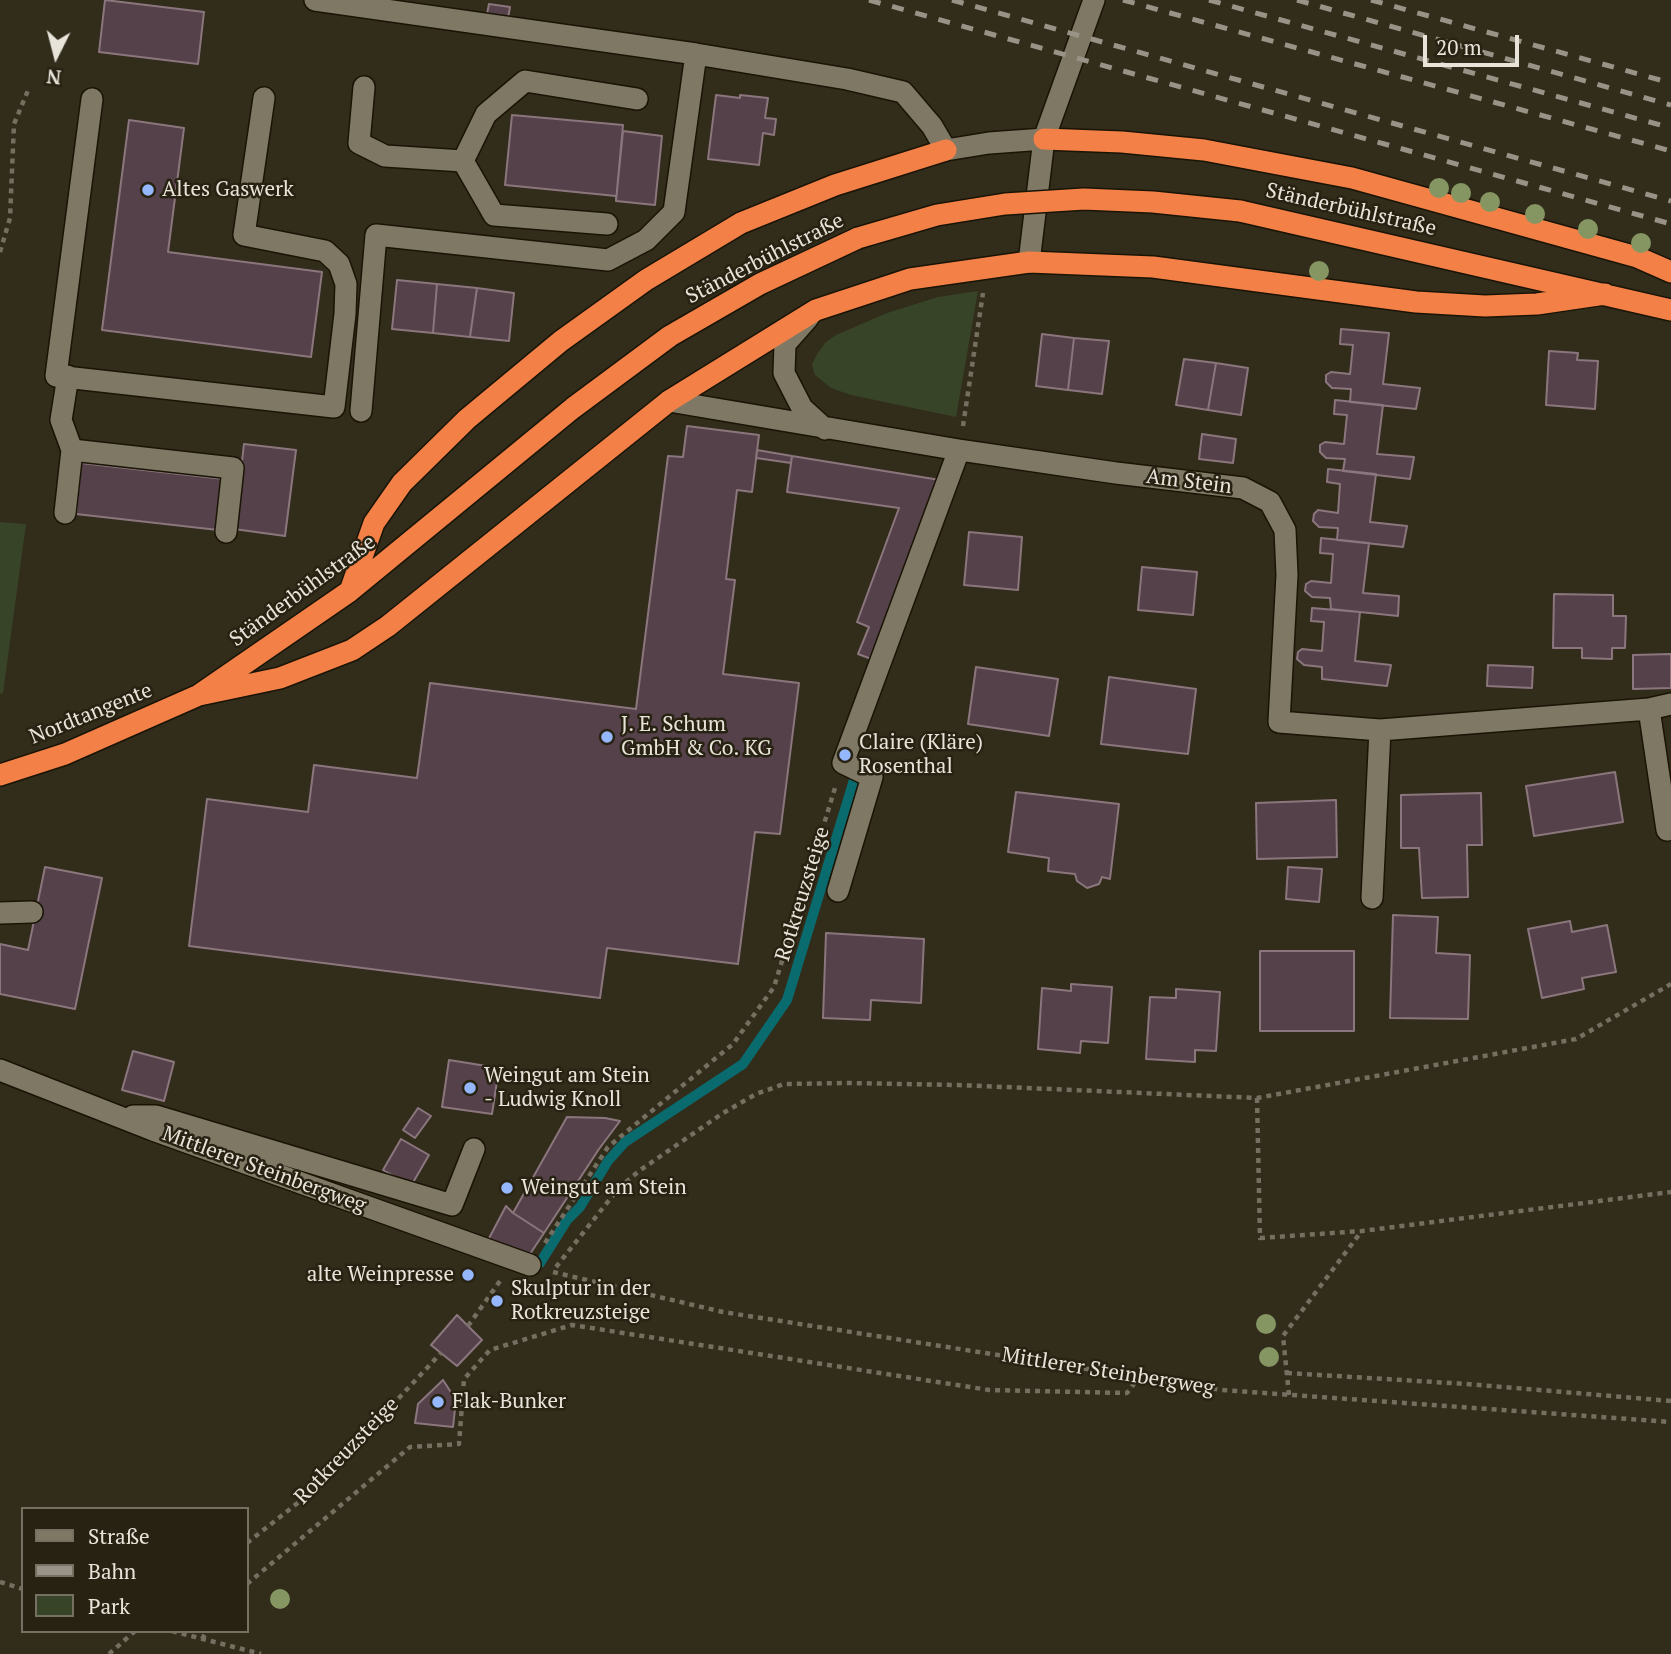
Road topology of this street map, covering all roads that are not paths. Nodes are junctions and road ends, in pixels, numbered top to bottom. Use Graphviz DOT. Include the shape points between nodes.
graph roads {
  1 [pos="315,0"];
  2 [pos="1094,0"];
  3 [pos="696,54"];
  4 [pos="364,87"];
  5 [pos="264,98"];
  6 [pos="92,99"];
  7 [pos="636,99"];
  8 [pos="1044,139"];
  9 [pos="946,150"];
  10 [pos="463,161"];
  11 [pos="607,224"];
  12 [pos="1030,262"];
  13 [pos="1671,272"];
  14 [pos="1605,294"];
  15 [pos="816,310"];
  16 [pos="1671,310"];
  17 [pos="68,376"];
  18 [pos="668,401"];
  19 [pos="360,411"];
  20 [pos="825,429"];
  21 [pos="72,450"];
  22 [pos="959,450"];
  23 [pos="65,513"];
  24 [pos="226,532"];
  25 [pos="350,591"];
  26 [pos="199,695"];
  27 [pos="1671,704"];
  28 [pos="1649,709"];
  29 [pos="1380,730"];
  30 [pos="0,775"];
  31 [pos="1667,830"];
  32 [pos="838,891"];
  33 [pos="1372,898"];
  34 [pos="32,912"];
  35 [pos="0,913"];
  36 [pos="0,1070"];
  37 [pos="120,1116"];
  38 [pos="474,1149"];
  39 [pos="523,1263"];
  1 -- 3 [label="street"];
  2 -- 8 [label="street"];
  3 -- 9 [label="street" via="902,92"];
  3 -- 19 [label="street" via="674,212 646,240 608,260 376,236"];
  4 -- 10 [label="street" via="359,143 385,156"];
  5 -- 17 [label="street" via="244,235 325,251 340,264 346,284 345,314 334,407"];
  6 -- 17 [label="street" via="55,376"];
  7 -- 10 [label="street" via="525,81 486,114"];
  8 -- 9 [label="street"];
  8 -- 12 [label="street"];
  8 -- 13 [label="highway" via="1204,150 1352,178 1637,257"];
  9 -- 25 [label="highway" via="835,185 741,223 646,280 561,341 467,419 402,483 374,523"];
  10 -- 11 [label="street" via="494,215"];
  12 -- 14 [label="highway" via="1153,267 1416,302 1485,306"];
  12 -- 15 [label="highway" via="910,279"];
  14 -- 16 [label="highway, Ständerbühlstraße"];
  14 -- 25 [label="highway, Ständerbühlstraße, bridge" via="1240,211 1084,199 1005,204 937,215 858,238 761,284 670,336 573,408"];
  15 -- 18 [label="highway"];
  15 -- 20 [label="street" via="785,344 784,373 802,408"];
  17 -- 21 [label="street" via="61,420"];
  18 -- 20 [label="street, Am Stein"];
  18 -- 26 [label="highway" via="352,650 280,678"];
  20 -- 22 [label="street, Am Stein"];
  21 -- 23 [label="street"];
  21 -- 24 [label="street" via="233,468"];
  22 -- 29 [label="street, Am Stein" via="1243,488 1270,502 1285,530 1287,575 1279,722"];
  22 -- 32 [label="street, Rotkreuzsteige" via="843,763 872,777"];
  25 -- 26 [label="highway, Ständerbühlstraße"];
  26 -- 30 [label="highway, Nordtangente" via="65,754"];
  27 -- 28 [label="street, Am Stein"];
  28 -- 29 [label="street, Am Stein"];
  28 -- 31 [label="street"];
  29 -- 33 [label="street"];
  34 -- 35 [label="street"];
  36 -- 37 [label="street, Mittlerer Steinbergweg"];
  37 -- 38 [label="street" via="156,1116 453,1205"];
  37 -- 39 [label="street, Mittlerer Steinbergweg"];
}
